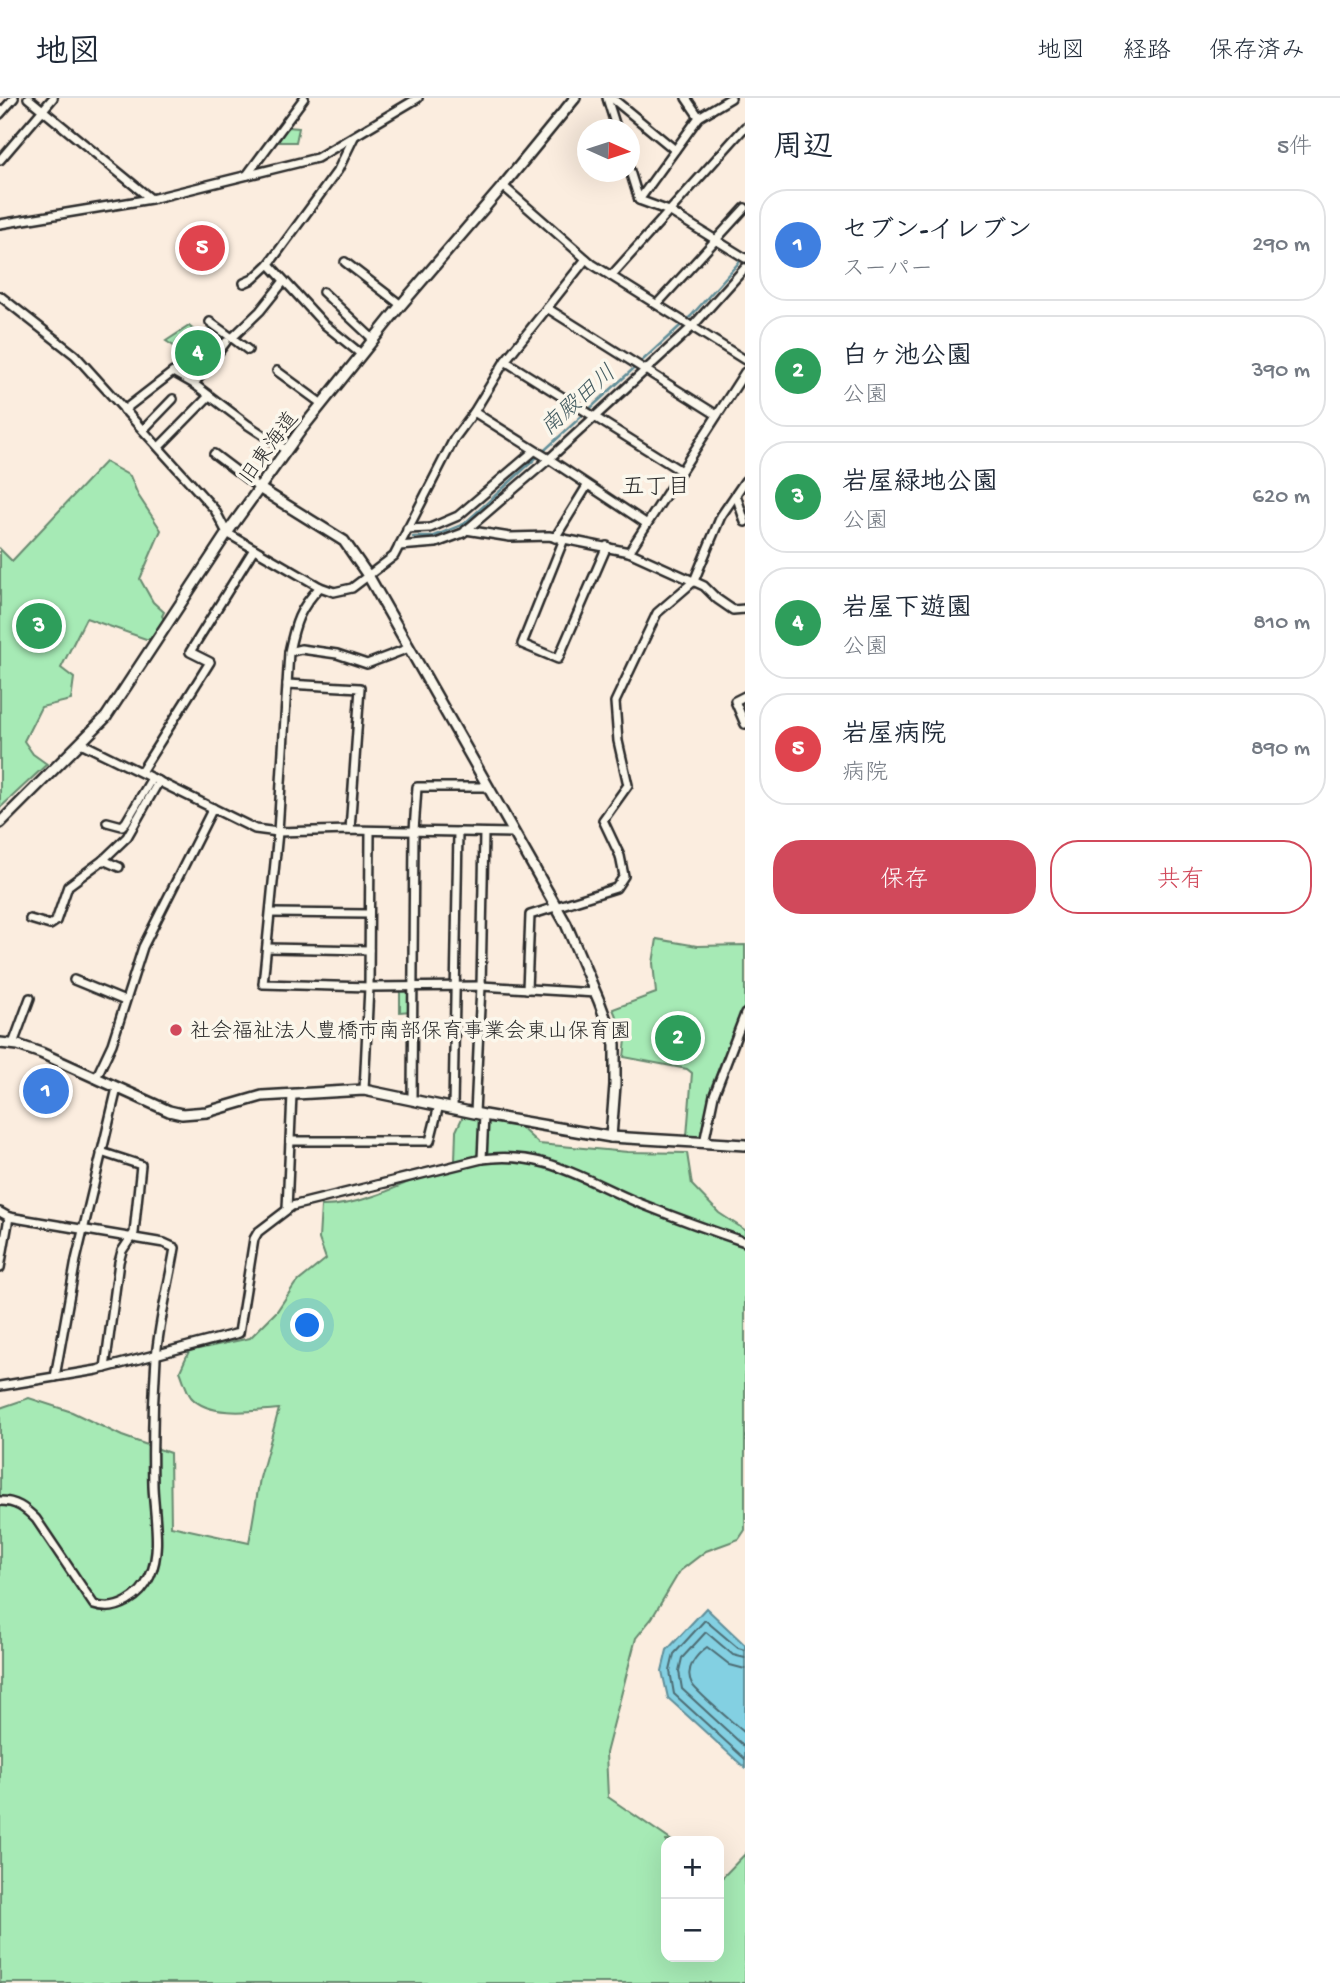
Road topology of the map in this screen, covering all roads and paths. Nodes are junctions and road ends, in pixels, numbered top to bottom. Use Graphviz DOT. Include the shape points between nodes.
graph roads {
  1 [pos="13,98"];
  2 [pos="28,98"];
  3 [pos="52,98"];
  4 [pos="304,98"];
  5 [pos="418,98"];
  6 [pos="575,98"];
  7 [pos="610,98"];
  8 [pos="686,98"];
  9 [pos="731,98"];
  10 [pos="42,110"];
  11 [pos="0,114"];
  12 [pos="699,117"];
  13 [pos="615,119"];
  14 [pos="745,127"];
  15 [pos="354,137"];
  16 [pos="676,150"];
  17 [pos="0,160"];
  18 [pos="247,176"];
  19 [pos="633,182"];
  20 [pos="503,186"];
  21 [pos="151,199"];
  22 [pos="639,200"];
  23 [pos="745,208"];
  24 [pos="669,211"];
  25 [pos="0,224"];
  26 [pos="714,239"];
  27 [pos="743,256"];
  28 [pos="586,259"];
  29 [pos="345,262"];
  30 [pos="269,264"];
  31 [pos="745,268"];
  32 [pos="611,276"];
  33 [pos="284,281"];
  34 [pos="244,283"];
  35 [pos="323,292"];
  36 [pos="0,296"];
  37 [pos="657,304"];
  38 [pos="401,305"];
  39 [pos="547,308"];
  40 [pos="210,322"];
  41 [pos="690,326"];
  42 [pos="373,339"];
  43 [pos="229,340"];
  44 [pos="248,351"];
  45 [pos="362,354"];
  46 [pos="745,360"];
  47 [pos="505,361"];
  48 [pos="644,368"];
  49 [pos="277,371"];
  50 [pos="745,372"];
  51 [pos="194,384"];
  52 [pos="209,396"];
  53 [pos="173,399"];
  54 [pos="322,404"];
  55 [pos="124,410"];
  56 [pos="474,412"];
  57 [pos="590,413"];
  58 [pos="717,415"];
  59 [pos="143,430"];
  60 [pos="159,447"];
  61 [pos="286,450"];
  62 [pos="535,452"];
  63 [pos="214,454"];
  64 [pos="547,458"];
  65 [pos="681,471"];
  66 [pos="745,481"];
  67 [pos="587,486"];
  68 [pos="259,488"];
  69 [pos="736,495"];
  70 [pos="745,522"];
  71 [pos="647,524"];
  72 [pos="407,528"];
  73 [pos="466,530"];
  74 [pos="227,533"];
  75 [pos="555,538"];
  76 [pos="564,539"];
  77 [pos="399,546"];
  78 [pos="607,546"];
  79 [pos="254,550"];
  80 [pos="629,552"];
  81 [pos="369,577"];
  82 [pos="694,581"];
  83 [pos="320,587"];
  84 [pos="745,609"];
  85 [pos="409,649"];
  86 [pos="289,652"];
  87 [pos="287,684"];
  88 [pos="745,696"];
  89 [pos="745,724"];
  90 [pos="81,743"];
  91 [pos="141,772"];
  92 [pos="155,779"];
  93 [pos="488,787"];
  94 [pos="213,808"];
  95 [pos="107,821"];
  96 [pos="0,823"];
  97 [pos="350,830"];
  98 [pos="370,831"];
  99 [pos="414,831"];
  100 [pos="278,832"];
  101 [pos="458,832"];
  102 [pos="484,833"];
  103 [pos="514,833"];
  104 [pos="103,860"];
  105 [pos="120,867"];
  106 [pos="555,906"];
  107 [pos="271,913"];
  108 [pos="369,914"];
  109 [pos="30,919"];
  110 [pos="267,948"];
  111 [pos="369,950"];
  112 [pos="74,980"];
  113 [pos="457,986"];
  114 [pos="481,986"];
  115 [pos="369,987"];
  116 [pos="413,987"];
  117 [pos="527,989"];
  118 [pos="596,993"];
  119 [pos="30,998"];
  120 [pos="125,1001"];
  121 [pos="745,1014"];
  122 [pos="0,1042"];
  123 [pos="13,1044"];
  124 [pos="96,1078"];
  125 [pos="117,1087"];
  126 [pos="364,1090"];
  127 [pos="292,1094"];
  128 [pos="412,1099"];
  129 [pos="439,1105"];
  130 [pos="453,1108"];
  131 [pos="480,1114"];
  132 [pos="611,1137"];
  133 [pos="290,1141"];
  134 [pos="705,1143"];
  135 [pos="745,1145"];
  136 [pos="101,1152"];
  137 [pos="482,1159"];
  138 [pos="288,1209"];
  139 [pos="0,1212"];
  140 [pos="9,1217"];
  141 [pos="83,1229"];
  142 [pos="131,1237"];
  143 [pos="745,1242"];
  144 [pos="0,1268"];
  145 [pos="156,1356"];
  146 [pos="105,1368"];
  147 [pos="55,1377"];
  148 [pos="0,1386"];
  149 [pos="0,1501"];
  1 -- 11 [label="street"];
  2 -- 10 [label="street"];
  3 -- 10 [label="street"];
  4 -- 18 [label="street"];
  5 -- 15 [label="street"];
  6 -- 20 [label="street, 旧東海道"];
  7 -- 13 [label="street"];
  7 -- 16 [label="street"];
  8 -- 12 [label="street"];
  9 -- 12 [label="street"];
  10 -- 17 [label="street"];
  10 -- 21 [label="street"];
  12 -- 16 [label="street"];
  14 -- 24 [label="street"];
  15 -- 18 [label="street" via="317,158"];
  15 -- 30 [label="street" via="338,170"];
  16 -- 22 [label="street"];
  18 -- 21 [label="street"];
  19 -- 22 [label="street"];
  20 -- 28 [label="street"];
  20 -- 38 [label="street, 旧東海道"];
  21 -- 25 [label="street"];
  22 -- 24 [label="street"];
  23 -- 26 [label="street"];
  24 -- 26 [label="street"];
  24 -- 32 [label="street"];
  26 -- 27 [label="street"];
  26 -- 37 [label="street"];
  28 -- 32 [label="street"];
  28 -- 39 [label="street"];
  29 -- 38 [label="street"];
  30 -- 33 [label="street"];
  30 -- 34 [label="street"];
  31 -- 41 [label="street"];
  32 -- 37 [label="street"];
  33 -- 43 [label="street"];
  33 -- 45 [label="street" via="324,324"];
  35 -- 42 [label="street"];
  36 -- 55 [label="street" via="75,355"];
  37 -- 41 [label="street"];
  38 -- 42 [label="street, 旧東海道"];
  39 -- 47 [label="street"];
  39 -- 48 [label="street"];
  40 -- 43 [label="street"];
  41 -- 46 [label="street"];
  41 -- 48 [label="street"];
  42 -- 45 [label="street, 旧東海道"];
  43 -- 44 [label="street"];
  43 -- 51 [label="street"];
  45 -- 54 [label="street, 旧東海道"];
  47 -- 56 [label="street"];
  47 -- 57 [label="street"];
  48 -- 57 [label="street"];
  48 -- 58 [label="street"];
  49 -- 54 [label="street"];
  50 -- 58 [label="street"];
  51 -- 52 [label="street"];
  51 -- 55 [label="street" via="173,372"];
  52 -- 60 [label="street"];
  52 -- 61 [label="street"];
  53 -- 59 [label="street"];
  54 -- 61 [label="street, 旧東海道"];
  55 -- 59 [label="street"];
  56 -- 62 [label="street"];
  56 -- 72 [label="street" via="454,439"];
  57 -- 64 [label="street"];
  57 -- 65 [label="street"];
  58 -- 65 [label="street"];
  59 -- 60 [label="street"];
  60 -- 74 [label="street" via="215,510"];
  61 -- 68 [label="street, 旧東海道"];
  62 -- 64 [label="street"];
  62 -- 72 [label="street" via="458,516 430,528"];
  63 -- 68 [label="street"];
  64 -- 67 [label="street"];
  64 -- 73 [label="street"];
  65 -- 71 [label="street"];
  66 -- 69 [label="street"];
  67 -- 71 [label="street"];
  67 -- 75 [label="street"];
  68 -- 74 [label="street, 旧東海道"];
  68 -- 81 [label="street" via="344,541"];
  69 -- 70 [label="street"];
  69 -- 82 [label="street" via="721,516"];
  71 -- 80 [label="street"];
  72 -- 77 [label="street"];
  73 -- 75 [label="street"];
  73 -- 77 [label="street" via="436,543"];
  74 -- 79 [label="street"];
  74 -- 90 [label="street, 旧東海道" via="106,717"];
  75 -- 76 [label="street"];
  76 -- 78 [label="street"];
  76 -- 78 [label="street" via="522,644 558,659"];
  77 -- 81 [label="street"];
  78 -- 80 [label="street"];
  79 -- 83 [label="street"];
  79 -- 91 [label="street" via="190,652 210,662"];
  80 -- 82 [label="street"];
  81 -- 83 [label="street" via="352,589 334,592"];
  81 -- 85 [label="street"];
  82 -- 84 [label="street" via="733,610"];
  82 -- 106 [label="street" via="657,612 615,702 628,785 603,820 624,876 616,888"];
  83 -- 86 [label="street" via="295,623"];
  85 -- 86 [label="street" via="367,664 337,654"];
  85 -- 93 [label="street"];
  86 -- 87 [label="street"];
  87 -- 97 [label="street" via="360,688"];
  87 -- 100 [label="street"];
  88 -- 89 [label="street" via="735,701"];
  90 -- 91 [label="street"];
  90 -- 96 [label="street, 旧東海道"];
  91 -- 92 [label="street"];
  92 -- 94 [label="street"];
  92 -- 95 [label="street" via="122,826"];
  92 -- 104 [label="street" via="127,837"];
  93 -- 99 [label="street" via="417,787"];
  93 -- 103 [label="street"];
  94 -- 100 [label="street" via="256,829"];
  94 -- 120 [label="street" via="143,947"];
  97 -- 98 [label="street"];
  97 -- 100 [label="street"];
  98 -- 99 [label="street"];
  98 -- 108 [label="street"];
  99 -- 101 [label="street"];
  99 -- 116 [label="street"];
  100 -- 107 [label="street"];
  101 -- 102 [label="street"];
  101 -- 113 [label="street"];
  102 -- 103 [label="street"];
  102 -- 114 [label="street"];
  103 -- 106 [label="street"];
  104 -- 105 [label="street"];
  104 -- 109 [label="street" via="68,886 56,921 50,925"];
  106 -- 117 [label="street" via="530,915"];
  106 -- 118 [label="street"];
  107 -- 108 [label="street"];
  107 -- 110 [label="street"];
  108 -- 111 [label="street"];
  110 -- 111 [label="street"];
  110 -- 115 [label="street" via="263,984"];
  111 -- 115 [label="street"];
  112 -- 120 [label="street"];
  113 -- 114 [label="street"];
  113 -- 116 [label="street"];
  113 -- 130 [label="street"];
  114 -- 117 [label="street"];
  114 -- 131 [label="street"];
  115 -- 116 [label="street"];
  115 -- 126 [label="street"];
  116 -- 128 [label="street"];
  117 -- 118 [label="street"];
  118 -- 132 [label="street" via="615,1044"];
  119 -- 123 [label="street"];
  120 -- 124 [label="street"];
  121 -- 134 [label="street" via="714,1095"];
  122 -- 123 [label="street"];
  123 -- 124 [label="street"];
  124 -- 125 [label="street"];
  125 -- 127 [label="street" via="182,1114"];
  125 -- 136 [label="street"];
  126 -- 127 [label="street"];
  126 -- 128 [label="street"];
  127 -- 133 [label="street"];
  128 -- 129 [label="street"];
  129 -- 130 [label="street"];
  129 -- 133 [label="street" via="430,1141"];
  130 -- 131 [label="street"];
  131 -- 132 [label="street"];
  131 -- 137 [label="street"];
  132 -- 134 [label="street"];
  133 -- 138 [label="street"];
  134 -- 135 [label="street"];
  136 -- 141 [label="street"];
  136 -- 142 [label="street" via="141,1165"];
  137 -- 138 [label="street"];
  137 -- 143 [label="street" via="502,1156 545,1161 691,1224"];
  138 -- 145 [label="street" via="254,1239 239,1333"];
  139 -- 140 [label="street"];
  140 -- 141 [label="street"];
  140 -- 144 [label="street"];
  141 -- 142 [label="street"];
  141 -- 147 [label="street"];
  142 -- 145 [label="street" via="175,1248"];
  142 -- 146 [label="street" via="119,1262"];
  145 -- 146 [label="street"];
  145 -- 149 [label="street" via="155,1549 152,1574 142,1592 123,1603 94,1605 36,1519 26,1508"];
  146 -- 147 [label="street"];
  147 -- 148 [label="street"];
}
